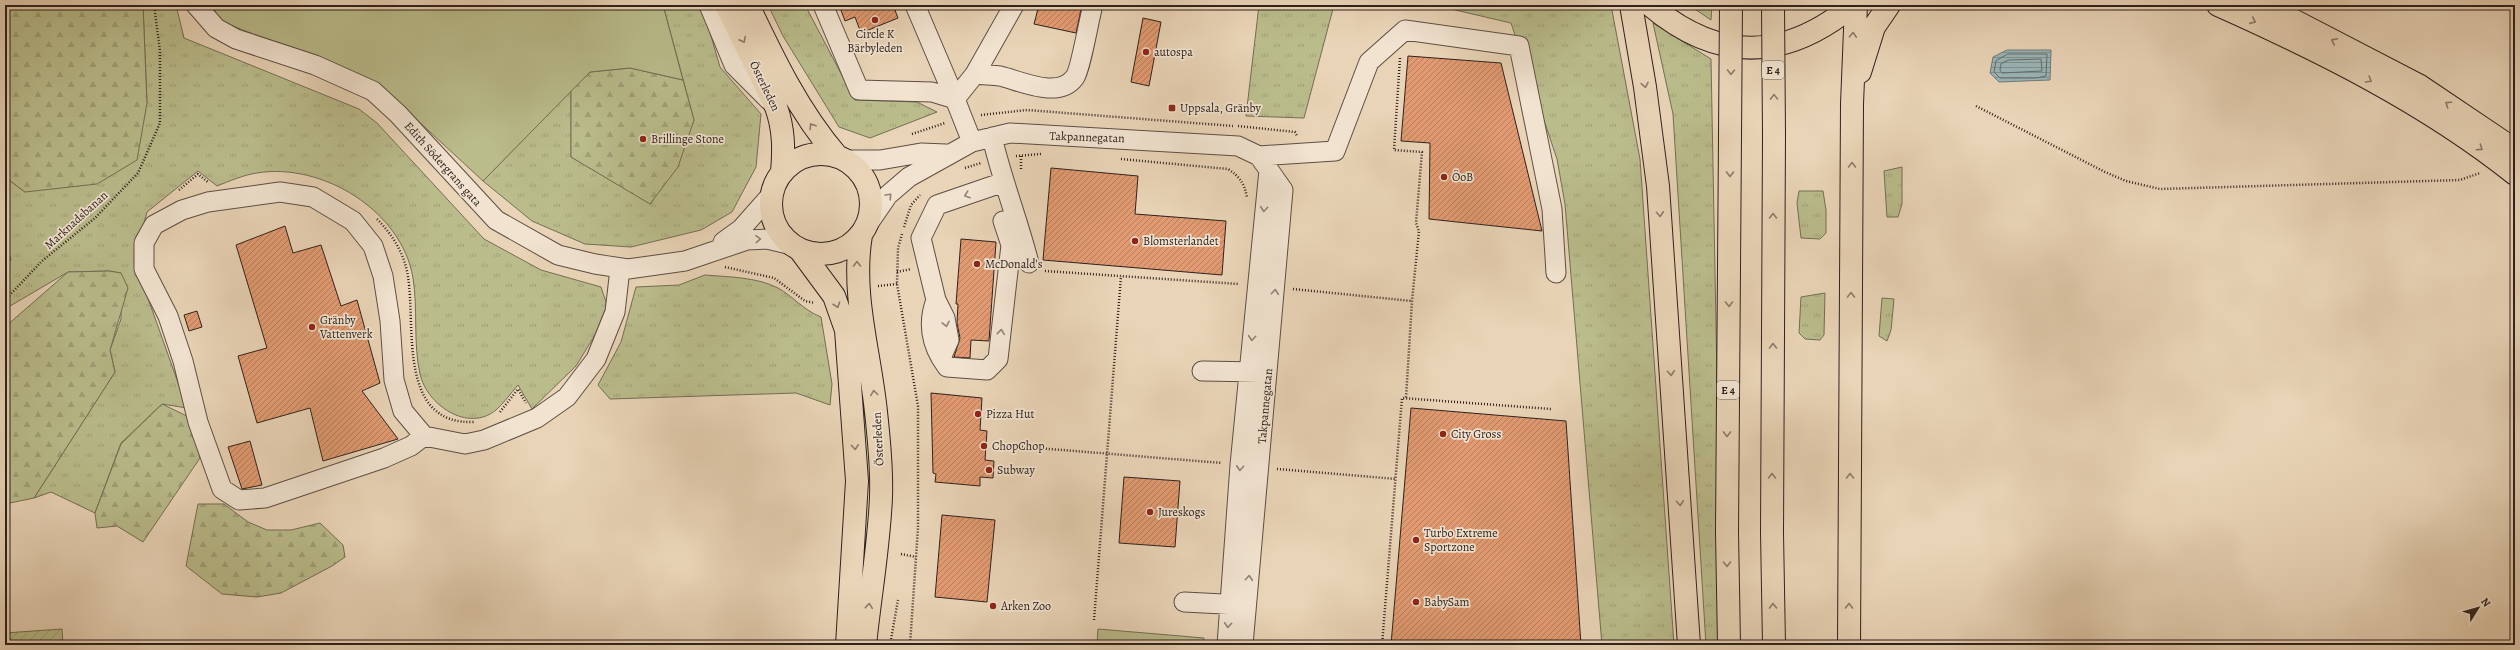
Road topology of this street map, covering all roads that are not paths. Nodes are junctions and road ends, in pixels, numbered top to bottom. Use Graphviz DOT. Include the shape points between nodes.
graph roads {
  1 [pos="196,5"];
  2 [pos="709,5"];
  3 [pos="726,5"];
  4 [pos="748,5"];
  5 [pos="822,5"];
  6 [pos="915,5"];
  7 [pos="1014,5"];
  8 [pos="1029,5"];
  9 [pos="1093,5"];
  10 [pos="1617,5"];
  11 [pos="1631,5"];
  12 [pos="1650,5"];
  13 [pos="1731,5"];
  14 [pos="1773,5"];
  15 [pos="1854,5"];
  16 [pos="1889,5"];
  17 [pos="2218,5"];
  18 [pos="2264,5"];
  19 [pos="995,38"];
  20 [pos="1640,60"];
  21 [pos="975,74"];
  22 [pos="955,100"];
  23 [pos="1852,104"];
  24 [pos="776,107"];
  25 [pos="992,137"];
  26 [pos="972,142"];
  27 [pos="2515,150"];
  28 [pos="946,154"];
  29 [pos="842,158"];
  30 [pos="1264,163"];
  31 [pos="782,172"];
  32 [pos="2515,174"];
  33 [pos="1004,182"];
  34 [pos="772,194"];
  35 [pos="1003,221"];
  36 [pos="864,231"];
  37 [pos="796,247"];
  38 [pos="707,252"];
  39 [pos="1036,264"];
  40 [pos="620,269"];
  41 [pos="1556,273"];
  42 [pos="1202,371"];
  43 [pos="1249,371"];
  44 [pos="1268,372"];
  45 [pos="424,436"];
  46 [pos="1184,602"];
  47 [pos="1238,605"];
  48 [pos="847,645"];
  49 [pos="865,645"];
  50 [pos="1227,645"];
  51 [pos="1243,645"];
  52 [pos="1688,645"];
  53 [pos="1730,645"];
  54 [pos="1774,645"];
  55 [pos="1849,645"];
  1 -- 40 [label="street, Edith Södergrans gata" via="216,28 236,39 316,65 373,91 398,114 496,220 558,255"];
  2 -- 24 [label="street" via="734,65"];
  3 -- 24 [label="main road, Österleden, one-way"];
  29 -- 4 [label="main road, Österleden, one-way" via="814,130 772,55"];
  5 -- 22 [label="street" via="859,90 932,92"];
  6 -- 22 [label="street"];
  7 -- 19 [label="street"];
  8 -- 19 [label="street"];
  9 -- 21 [label="street" via="1076,76 1067,85 1052,88 1024,84 999,76"];
  10 -- 20 [label="main road"];
  11 -- 20 [label="main road"];
  12 -- 15 [label="main road" via="1679,28 1714,43 1749,48 1770,48 1801,38 1833,22"];
  13 -- 53 [label="main road, E 4, one-way, bridge" via="1727,532"];
  54 -- 14 [label="main road, E 4, one-way, bridge"];
  23 -- 15 [label="main road, one-way"];
  16 -- 23 [label="main road" via="1874,27"];
  17 -- 32 [label="main road, one-way" via="2355,72 2445,124"];
  27 -- 18 [label="main road, one-way" via="2420,86"];
  19 -- 21 [label="street"];
  20 -- 52 [label="main road, one-way" via="1658,186"];
  21 -- 22 [label="street"];
  22 -- 26 [label="street"];
  55 -- 23 [label="main road, one-way"];
  24 -- 31 [label="main road, Österleden" via="783,125"];
  25 -- 26 [label="street, Takpannegatan"];
  25 -- 30 [label="street, Takpannegatan" via="1010,134 1238,146"];
  25 -- 33 [label="street"];
  26 -- 28 [label="street, Takpannegatan"];
  28 -- 29 [label="street, Takpannegatan" via="921,153 880,160"];
  36 -- 28 [label="street, Takpannegatan, one-way" via="888,195 909,177"];
  29 -- 31 [label="main road" via="822,153 807,155 793,162"];
  29 -- 36 [label="main road" via="861,172 870,190 871,209"];
  30 -- 41 [label="street" via="1297,154 1335,151 1369,62 1405,30 1519,46 1552,209"];
  30 -- 43 [label="street, Takpannegatan, one-way"];
  44 -- 30 [label="street, Takpannegatan, one-way" via="1283,190"];
  31 -- 34 [label="main road"];
  33 -- 35 [label="street, one-way" via="937,205 921,238 936,300 945,318 949,340 941,358 947,367 987,370 998,359 1011,245"];
  33 -- 39 [label="street"];
  34 -- 37 [label="main road" via="773,217 777,227"];
  34 -- 38 [label="street" via="741,229"];
  36 -- 37 [label="main road" via="851,244 833,252 813,253"];
  49 -- 36 [label="main road, Österleden, one-way" via="881,496 876,413 858,289 857,257"];
  38 -- 37 [label="street, one-way" via="747,240 767,239"];
  37 -- 48 [label="main road, Österleden, one-way" via="834,296 846,330 857,481"];
  38 -- 40 [label="street, Edith Södergrans gata" via="686,261"];
  40 -- 45 [label="street" via="615,312 596,359 567,397 537,418 484,440 465,444"];
  42 -- 43 [label="street"];
  43 -- 44 [label="street"];
  43 -- 47 [label="street, Takpannegatan, one-way"];
  47 -- 44 [label="street, Takpannegatan, one-way"];
  45 -- 45 [label="street" via="403,411 394,380 390,321 383,276 373,246 354,220 313,197 280,192 208,202 182,210 154,225 144,243 144,268 168,316 183,361 198,422 222,489 239,500 265,498 384,458 411,446"];
  46 -- 47 [label="street"];
  47 -- 50 [label="street, Takpannegatan, one-way"];
  47 -- 51 [label="street, Takpannegatan"];
}
